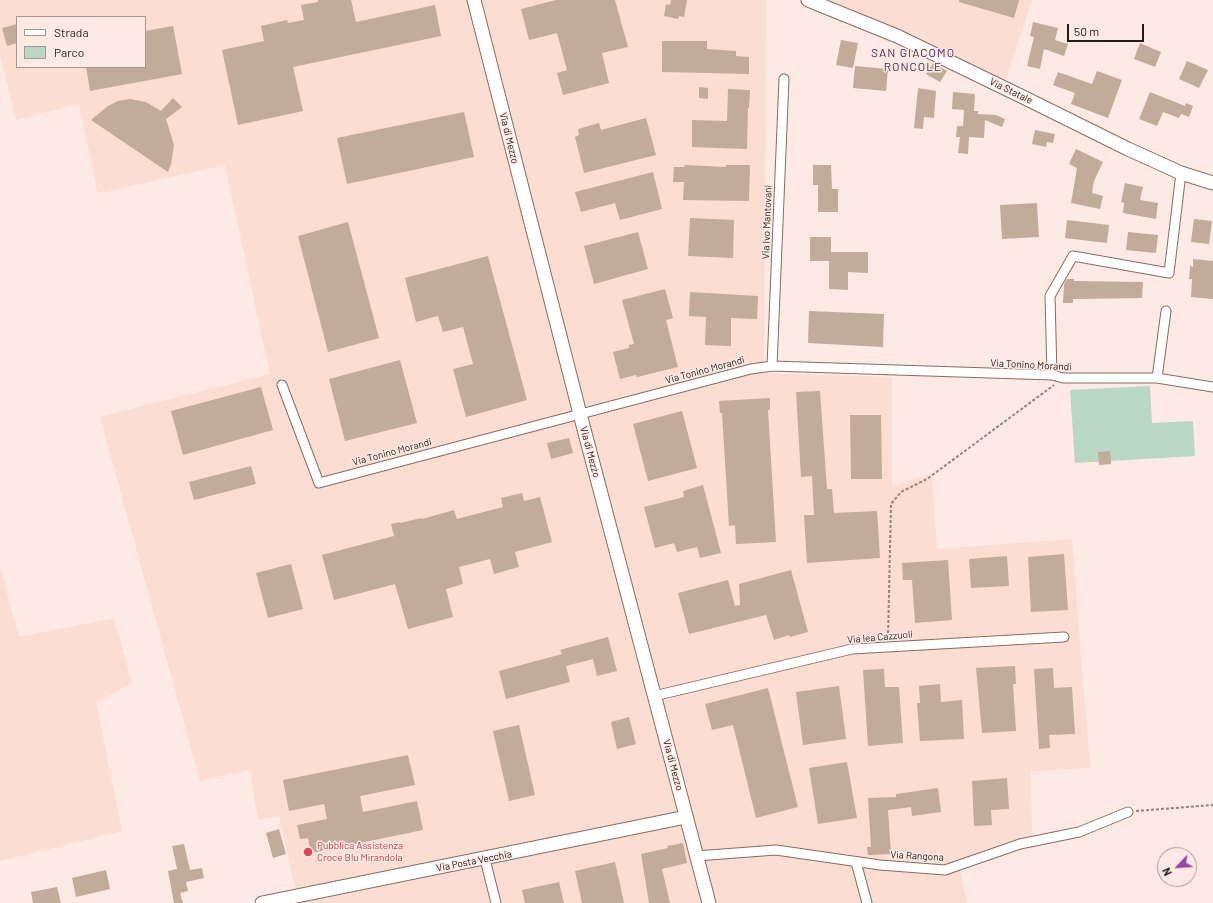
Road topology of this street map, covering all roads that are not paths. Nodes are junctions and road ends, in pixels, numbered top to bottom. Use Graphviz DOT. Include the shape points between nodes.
graph roads {
  1 [pos="474,0"];
  2 [pos="808,0"];
  3 [pos="784,79"];
  4 [pos="1181,173"];
  5 [pos="1213,183"];
  6 [pos="1166,311"];
  7 [pos="772,366"];
  8 [pos="1052,376"];
  9 [pos="1157,378"];
  10 [pos="282,384"];
  11 [pos="1213,387"];
  12 [pos="580,414"];
  13 [pos="1064,637"];
  14 [pos="654,696"];
  15 [pos="1128,812"];
  16 [pos="686,817"];
  17 [pos="696,856"];
  18 [pos="485,859"];
  19 [pos="856,862"];
  20 [pos="262,903"];
  21 [pos="496,903"];
  22 [pos="709,903"];
  23 [pos="867,903"];
  1 -- 12 [label="street, Via di Mezzo"];
  2 -- 4 [label="street, Via Statale" via="897,36"];
  3 -- 7 [label="street, Via Ivo Mantovani"];
  4 -- 5 [label="street, Via Statale"];
  4 -- 8 [label="street" via="1169,273 1073,256 1050,296"];
  6 -- 9 [label="street"];
  7 -- 8 [label="street, Via Tonino Morandi"];
  7 -- 12 [label="street, Via Tonino Morandi" via="751,369"];
  8 -- 9 [label="street, Via Tonino Morandi"];
  9 -- 11 [label="street, Via Tonino Morandi"];
  10 -- 12 [label="street, Via Tonino Morandi" via="319,483"];
  12 -- 14 [label="street, Via di Mezzo"];
  13 -- 14 [label="street, Via lea Cazzuoli" via="852,649"];
  14 -- 16 [label="street, Via di Mezzo"];
  15 -- 19 [label="street, Via Rangona" via="1079,832 1020,844 945,870"];
  16 -- 17 [label="street, Via di Mezzo"];
  16 -- 18 [label="street, Via Posta Vecchia"];
  17 -- 19 [label="street, Via Rangona" via="776,850"];
  17 -- 22 [label="street, Via di Mezzo"];
  18 -- 20 [label="street, Via Posta Vecchia"];
  18 -- 21 [label="street"];
  19 -- 23 [label="street"];
}
